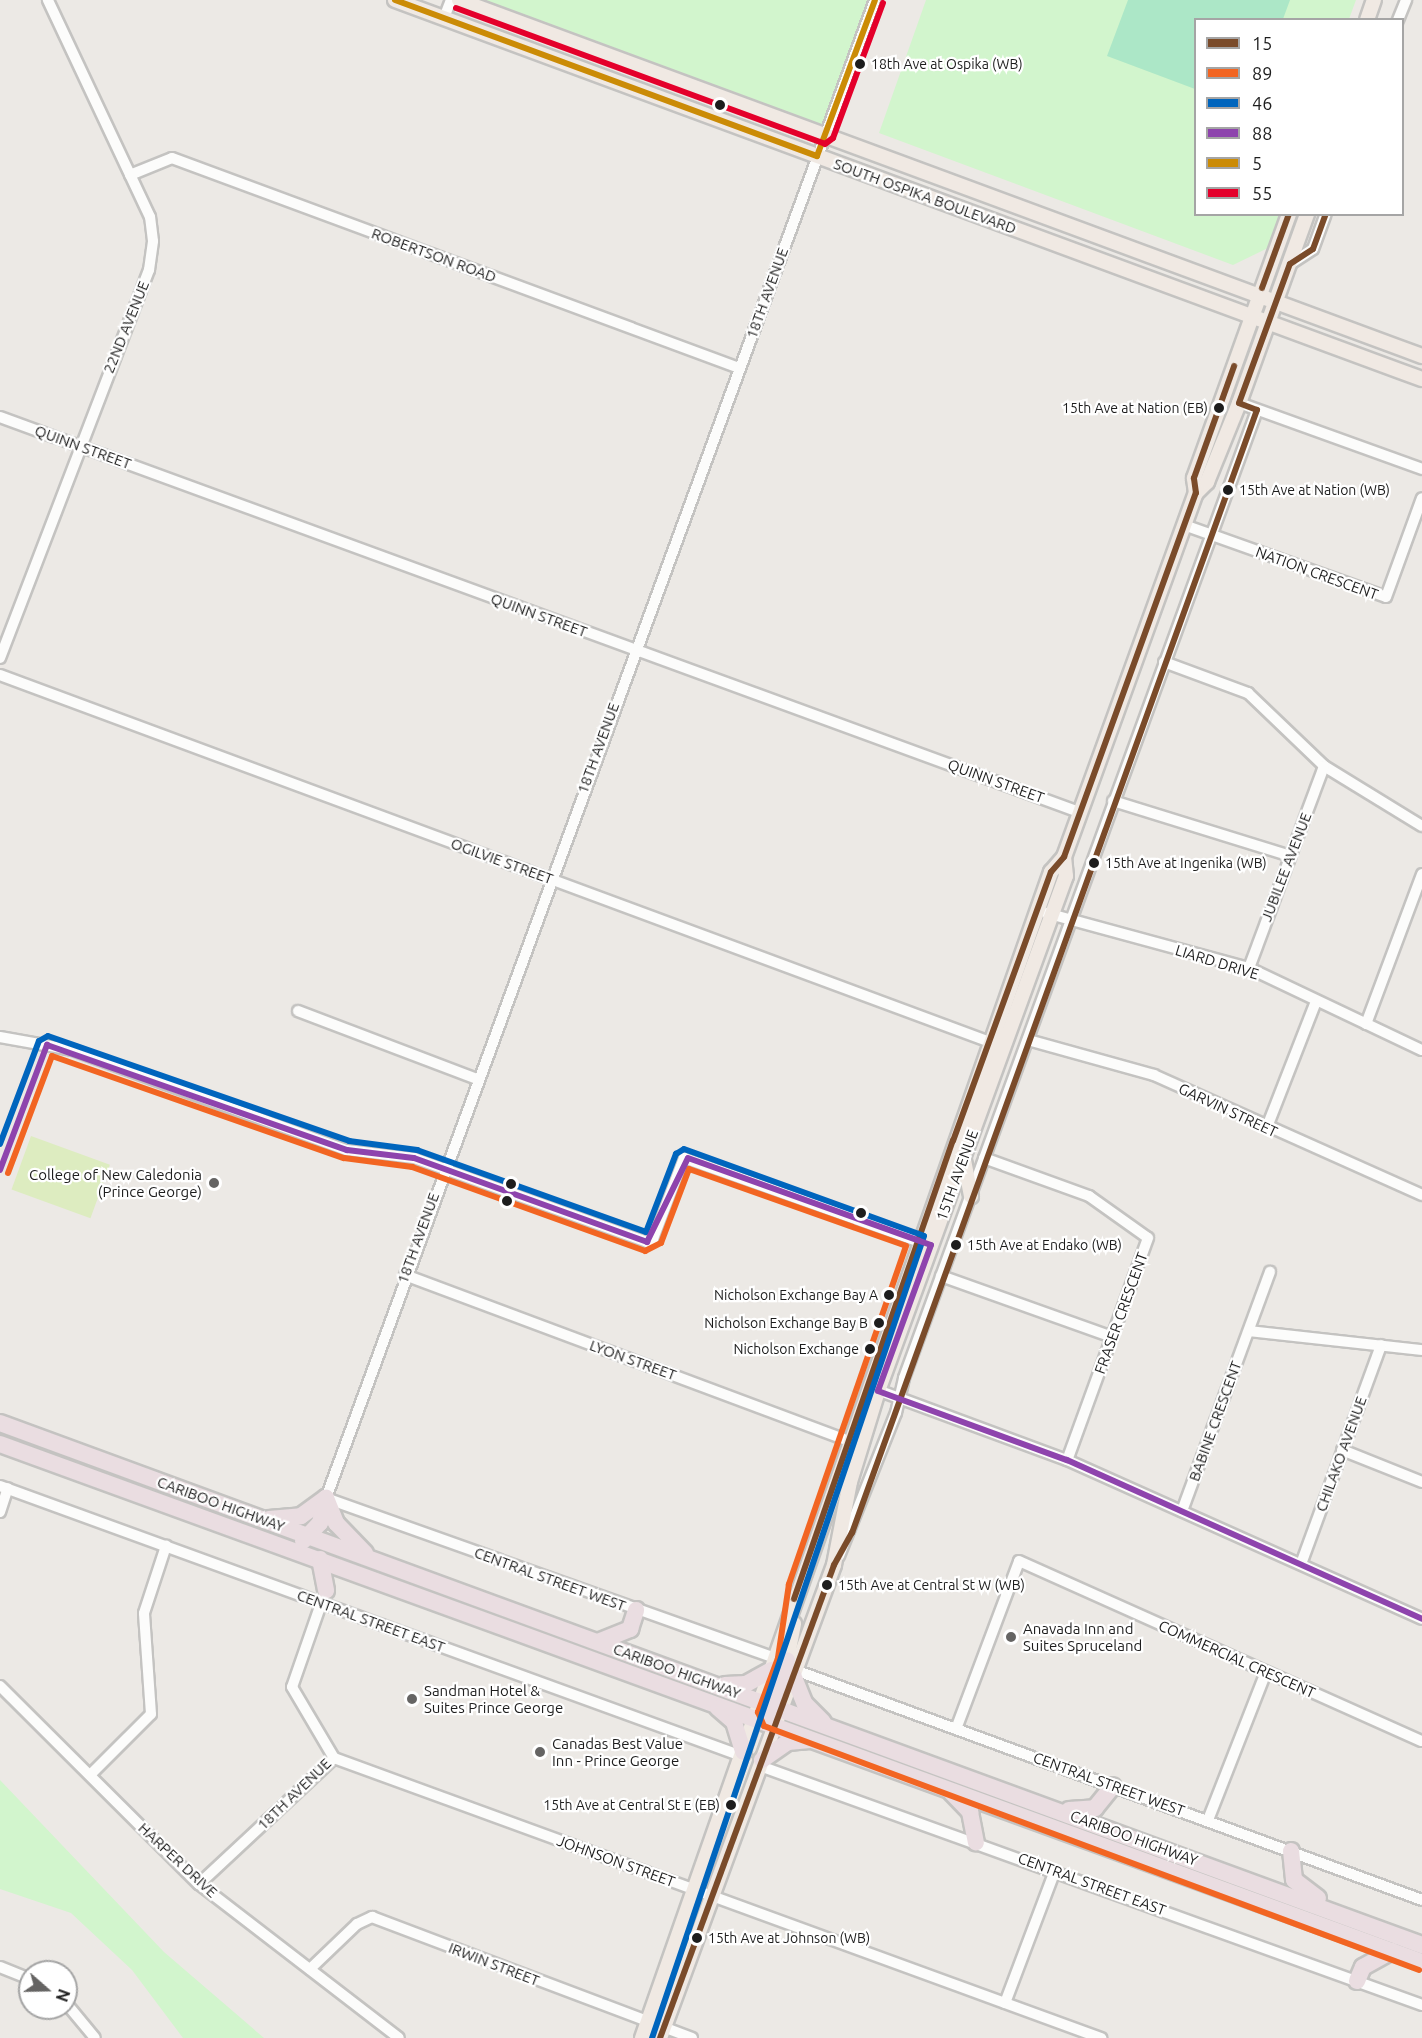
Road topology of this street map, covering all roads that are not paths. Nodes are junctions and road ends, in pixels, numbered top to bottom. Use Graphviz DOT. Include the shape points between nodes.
graph roads {
  1 [pos="48,0"];
  2 [pos="395,0"];
  3 [pos="451,0"];
  4 [pos="459,0"];
  5 [pos="875,0"];
  6 [pos="1374,0"];
  7 [pos="1406,0"];
  8 [pos="444,18"];
  9 [pos="1370,18"];
  10 [pos="1399,18"];
  11 [pos="825,135"];
  12 [pos="817,156"];
  13 [pos="130,175"];
  14 [pos="1289,216"];
  15 [pos="1306,216"];
  16 [pos="1325,216"];
  17 [pos="1290,264"];
  18 [pos="1260,296"];
  19 [pos="1276,302"];
  20 [pos="1252,316"];
  21 [pos="1269,322"];
  22 [pos="1422,356"];
  23 [pos="739,368"];
  24 [pos="1422,379"];
  25 [pos="1239,403"];
  26 [pos="1257,410"];
  27 [pos="0,417"];
  28 [pos="78,445"];
  29 [pos="1422,469"];
  30 [pos="1196,493"];
  31 [pos="1422,498"];
  32 [pos="1184,525"];
  33 [pos="1211,535"];
  34 [pos="635,650"];
  35 [pos="0,658"];
  36 [pos="1164,662"];
  37 [pos="0,675"];
  38 [pos="1324,766"];
  39 [pos="1113,801"];
  40 [pos="1079,812"];
  41 [pos="1422,826"];
  42 [pos="1291,856"];
  43 [pos="1064,857"];
  44 [pos="1422,874"];
  45 [pos="550,879"];
  46 [pos="1037,911"];
  47 [pos="1052,915"];
  48 [pos="1071,920"];
  49 [pos="1249,968"];
  50 [pos="1316,1001"];
  51 [pos="298,1011"];
  52 [pos="1366,1024"];
  53 [pos="0,1037"];
  54 [pos="1028,1040"];
  55 [pos="989,1041"];
  56 [pos="1004,1047"];
  57 [pos="1422,1050"];
  58 [pos="477,1079"];
  59 [pos="1267,1127"];
  60 [pos="963,1157"];
  61 [pos="984,1158"];
  62 [pos="444,1170"];
  63 [pos="1422,1195"];
  64 [pos="970,1196"];
  65 [pos="924,1243"];
  66 [pos="1270,1272"];
  67 [pos="405,1275"];
  68 [pos="941,1276"];
  69 [pos="1249,1331"];
  70 [pos="1112,1337"];
  71 [pos="1381,1345"];
  72 [pos="1422,1350"];
  73 [pos="872,1388"];
  74 [pos="899,1398"];
  75 [pos="0,1423"];
  76 [pos="854,1442"];
  77 [pos="0,1444"];
  78 [pos="1342,1450"];
  79 [pos="1067,1460"];
  80 [pos="1422,1482"];
  81 [pos="4,1487"];
  82 [pos="326,1498"];
  83 [pos="1182,1511"];
  84 [pos="0,1512"];
  85 [pos="258,1518"];
  86 [pos="309,1536"];
  87 [pos="284,1545"];
  88 [pos="166,1546"];
  89 [pos="320,1559"];
  90 [pos="375,1561"];
  91 [pos="1301,1564"];
  92 [pos="834,1565"];
  93 [pos="351,1570"];
  94 [pos="324,1596"];
  95 [pos="636,1611"];
  96 [pos="1422,1619"];
  97 [pos="630,1629"];
  98 [pos="598,1642"];
  99 [pos="650,1661"];
  100 [pos="784,1667"];
  101 [pos="1266,1672"];
  102 [pos="0,1686"];
  103 [pos="707,1691"];
  104 [pos="771,1710"];
  105 [pos="755,1718"];
  106 [pos="834,1729"];
  107 [pos="957,1729"];
  108 [pos="818,1740"];
  109 [pos="1422,1741"];
  110 [pos="743,1754"];
  111 [pos="334,1758"];
  112 [pos="761,1763"];
  113 [pos="90,1775"];
  114 [pos="1113,1786"];
  115 [pos="946,1787"];
  116 [pos="1051,1808"];
  117 [pos="1208,1820"];
  118 [pos="976,1842"];
  119 [pos="1291,1851"];
  120 [pos="1055,1871"];
  121 [pos="199,1884"];
  122 [pos="696,1889"];
  123 [pos="712,1896"];
  124 [pos="1422,1900"];
  125 [pos="1350,1927"];
  126 [pos="1422,1945"];
  127 [pos="1392,1951"];
  128 [pos="1422,1962"];
  129 [pos="0,1967"];
  130 [pos="310,1969"];
  131 [pos="18,1974"];
  132 [pos="1360,1974"];
  133 [pos="1005,2003"];
  134 [pos="1422,2005"];
  135 [pos="78,2017"];
  136 [pos="648,2022"];
  137 [pos="662,2033"];
  138 [pos="95,2038"];
  139 [pos="399,2038"];
  140 [pos="642,2038"];
  141 [pos="692,2038"];
  142 [pos="1101,2038"];
  1 -- 13 [label="street, 22ND AVENUE"];
  2 -- 8 [label="main road, SOUTH OSPIKA BOULEVARD"];
  3 -- 8 [label="street"];
  4 -- 11 [label="main road, SOUTH OSPIKA BOULEVARD"];
  5 -- 11 [label="street, 18TH AVENUE"];
  6 -- 9 [label="main road"];
  7 -- 10 [label="street"];
  8 -- 12 [label="main road, SOUTH OSPIKA BOULEVARD"];
  11 -- 12 [label="street, 18TH AVENUE"];
  11 -- 18 [label="main road, SOUTH OSPIKA BOULEVARD"];
  12 -- 20 [label="main road, SOUTH OSPIKA BOULEVARD"];
  12 -- 23 [label="street, 18TH AVENUE"];
  13 -- 23 [label="street, ROBERTSON ROAD" via="172,158"];
  13 -- 28 [label="street, 22ND AVENUE" via="150,217 149,270"];
  14 -- 18 [label="main road, 15TH AVENUE"];
  15 -- 17 [label="main road, 15TH AVENUE"];
  16 -- 17 [label="street" via="1313,249"];
  17 -- 19 [label="main road, 15TH AVENUE"];
  18 -- 19 [label="main road, SOUTH OSPIKA BOULEVARD"];
  18 -- 20 [label="main road, 15TH AVENUE"];
  19 -- 21 [label="main road, 15TH AVENUE"];
  19 -- 22 [label="main road, SOUTH OSPIKA BOULEVARD"];
  20 -- 21 [label="main road, SOUTH OSPIKA BOULEVARD"];
  20 -- 30 [label="main road, 15TH AVENUE" via="1194,478"];
  21 -- 24 [label="main road, SOUTH OSPIKA BOULEVARD"];
  21 -- 25 [label="main road, 15TH AVENUE"];
  23 -- 34 [label="street, 18TH AVENUE"];
  25 -- 26 [label="street"];
  25 -- 30 [label="main road, 15TH AVENUE" via="1207,482"];
  26 -- 29 [label="street"];
  26 -- 33 [label="street, 15TH AVENUE"];
  27 -- 28 [label="street, QUINN STREET"];
  28 -- 34 [label="street, QUINN STREET"];
  28 -- 35 [label="street, 22ND AVENUE"];
  30 -- 32 [label="main road, 15TH AVENUE"];
  31 -- 33 [label="street, NATION CRESCENT" via="1386,597"];
  32 -- 33 [label="street, NATION CRESCENT"];
  32 -- 40 [label="main road, 15TH AVENUE"];
  33 -- 36 [label="street, 15TH AVENUE"];
  34 -- 40 [label="street, QUINN STREET"];
  34 -- 45 [label="street, 18TH AVENUE"];
  36 -- 38 [label="street" via="1248,693"];
  36 -- 39 [label="street, 15TH AVENUE"];
  37 -- 45 [label="street, OGILVIE STREET"];
  38 -- 41 [label="street"];
  38 -- 42 [label="street, JUBILEE AVENUE"];
  39 -- 42 [label="street"];
  39 -- 48 [label="street, 15TH AVENUE"];
  40 -- 43 [label="main road, 15TH AVENUE"];
  42 -- 49 [label="street, JUBILEE AVENUE"];
  43 -- 46 [label="main road, 15TH AVENUE" via="1051,872"];
  43 -- 47 [label="main road, 15TH AVENUE" via="1066,876"];
  44 -- 52 [label="street"];
  45 -- 55 [label="street, OGILVIE STREET"];
  45 -- 58 [label="street, 18TH AVENUE"];
  46 -- 47 [label="street, LIARD DRIVE"];
  46 -- 55 [label="main road, 15TH AVENUE"];
  47 -- 48 [label="street, LIARD DRIVE"];
  47 -- 56 [label="main road, 15TH AVENUE"];
  48 -- 49 [label="street, LIARD DRIVE"];
  48 -- 54 [label="street, 15TH AVENUE"];
  49 -- 50 [label="street, LIARD DRIVE"];
  50 -- 52 [label="street, LIARD DRIVE"];
  50 -- 59 [label="street"];
  51 -- 58 [label="street"];
  52 -- 57 [label="street, LIARD DRIVE"];
  53 -- 62 [label="street" via="73,1050 347,1150 414,1158"];
  54 -- 59 [label="street, GARVIN STREET" via="1155,1075"];
  54 -- 61 [label="street, 15TH AVENUE"];
  55 -- 56 [label="street, OGILVIE STREET"];
  55 -- 65 [label="main road, 15TH AVENUE"];
  56 -- 60 [label="main road, 15TH AVENUE"];
  58 -- 62 [label="street, 18TH AVENUE"];
  59 -- 63 [label="street, GARVIN STREET"];
  60 -- 64 [label="main road"];
  60 -- 65 [label="main road, 15TH AVENUE"];
  61 -- 64 [label="street, 15TH AVENUE"];
  61 -- 70 [label="street, FRASER CRESCENT" via="1089,1196 1149,1238"];
  62 -- 65 [label="street" via="647,1242 653,1239 688,1158"];
  62 -- 67 [label="street, 18TH AVENUE"];
  64 -- 68 [label="street, 15TH AVENUE"];
  65 -- 73 [label="main road, 15TH AVENUE"];
  66 -- 69 [label="street, BABINE CRESCENT"];
  67 -- 76 [label="street, LYON STREET"];
  67 -- 82 [label="street, 18TH AVENUE"];
  68 -- 70 [label="street"];
  68 -- 74 [label="street, 15TH AVENUE"];
  69 -- 71 [label="street"];
  69 -- 83 [label="street, BABINE CRESCENT"];
  70 -- 79 [label="street, FRASER CRESCENT"];
  71 -- 72 [label="street"];
  71 -- 78 [label="street, CHILAKO AVENUE"];
  73 -- 74 [label="street"];
  73 -- 76 [label="main road, 15TH AVENUE"];
  74 -- 79 [label="street"];
  74 -- 92 [label="street, 15TH AVENUE" via="852,1533"];
  75 -- 85 [label="highway, CARIBOO HIGHWAY"];
  76 -- 92 [label="main road, 15TH AVENUE"];
  76 -- 100 [label="main road, 15TH AVENUE" via="798,1587"];
  77 -- 87 [label="highway, CARIBOO HIGHWAY"];
  78 -- 80 [label="street"];
  78 -- 91 [label="street, CHILAKO AVENUE"];
  79 -- 83 [label="street"];
  81 -- 84 [label="street"];
  81 -- 88 [label="street, CENTRAL STREET EAST"];
  82 -- 85 [label="highway" via="301,1515"];
  82 -- 86 [label="highway" via="320,1523"];
  82 -- 90 [label="highway" via="345,1536"];
  82 -- 95 [label="street, CENTRAL STREET WEST"];
  83 -- 91 [label="street"];
  85 -- 86 [label="highway, CARIBOO HIGHWAY"];
  86 -- 87 [label="highway"];
  86 -- 90 [label="highway, CARIBOO HIGHWAY"];
  87 -- 89 [label="highway, CARIBOO HIGHWAY"];
  88 -- 94 [label="street, CENTRAL STREET EAST"];
  88 -- 113 [label="street" via="144,1613 151,1714"];
  89 -- 93 [label="highway, CARIBOO HIGHWAY"];
  89 -- 94 [label="highway"];
  90 -- 98 [label="highway, CARIBOO HIGHWAY"];
  91 -- 96 [label="street"];
  92 -- 100 [label="main road, 15TH AVENUE"];
  93 -- 94 [label="highway"];
  93 -- 103 [label="highway, CARIBOO HIGHWAY"];
  94 -- 110 [label="street, CENTRAL STREET EAST"];
  94 -- 111 [label="street, 18TH AVENUE" via="292,1687"];
  95 -- 97 [label="highway"];
  95 -- 100 [label="street, CENTRAL STREET WEST"];
  97 -- 98 [label="highway"];
  97 -- 99 [label="highway"];
  98 -- 99 [label="highway, CARIBOO HIGHWAY"];
  99 -- 103 [label="highway, CARIBOO HIGHWAY"];
  100 -- 103 [label="highway" via="746,1684"];
  100 -- 104 [label="highway"];
  100 -- 106 [label="highway" via="805,1704"];
  100 -- 107 [label="street, CENTRAL STREET WEST"];
  101 -- 107 [label="street, COMMERCIAL CRESCENT" via="1019,1561"];
  101 -- 109 [label="street, COMMERCIAL CRESCENT"];
  101 -- 117 [label="street"];
  102 -- 113 [label="street, HARPER DRIVE"];
  103 -- 104 [label="highway, CARIBOO HIGHWAY"];
  103 -- 105 [label="highway, CARIBOO HIGHWAY"];
  103 -- 110 [label="highway" via="734,1722"];
  104 -- 105 [label="highway, CARIBOO HIGHWAY"];
  104 -- 106 [label="highway, CARIBOO HIGHWAY"];
  104 -- 108 [label="highway, CARIBOO HIGHWAY"];
  104 -- 112 [label="main road"];
  105 -- 110 [label="main road"];
  106 -- 116 [label="highway, CARIBOO HIGHWAY"];
  107 -- 114 [label="street, CENTRAL STREET WEST"];
  108 -- 112 [label="highway" via="788,1742"];
  108 -- 115 [label="highway, CARIBOO HIGHWAY"];
  110 -- 122 [label="main road"];
  111 -- 121 [label="street, 18TH AVENUE"];
  111 -- 122 [label="street, JOHNSON STREET"];
  112 -- 118 [label="street, CENTRAL STREET EAST"];
  112 -- 123 [label="main road"];
  113 -- 121 [label="street, HARPER DRIVE"];
  114 -- 116 [label="highway" via="1089,1811"];
  114 -- 117 [label="street, CENTRAL STREET WEST"];
  115 -- 118 [label="highway" via="970,1812"];
  115 -- 125 [label="highway, CARIBOO HIGHWAY"];
  116 -- 125 [label="highway, CARIBOO HIGHWAY"];
  117 -- 119 [label="street, CENTRAL STREET WEST"];
  118 -- 120 [label="street, CENTRAL STREET EAST"];
  119 -- 124 [label="street, CENTRAL STREET WEST"];
  119 -- 125 [label="highway" via="1299,1887"];
  120 -- 132 [label="street, CENTRAL STREET EAST"];
  120 -- 133 [label="street"];
  121 -- 130 [label="street, HARPER DRIVE"];
  122 -- 123 [label="street, JOHNSON STREET"];
  122 -- 136 [label="main road"];
  123 -- 133 [label="street, JOHNSON STREET"];
  123 -- 137 [label="main road"];
  125 -- 126 [label="highway, CARIBOO HIGHWAY"];
  125 -- 127 [label="highway, CARIBOO HIGHWAY"];
  125 -- 132 [label="highway"];
  127 -- 128 [label="highway, CARIBOO HIGHWAY"];
  127 -- 132 [label="highway"];
  129 -- 131 [label="street"];
  130 -- 136 [label="street, IRWIN STREET" via="357,1924 372,1917"];
  130 -- 139 [label="street, HARPER DRIVE"];
  132 -- 134 [label="street, CENTRAL STREET EAST"];
  133 -- 142 [label="street, JOHNSON STREET"];
  135 -- 138 [label="street"];
  136 -- 137 [label="street, IRWIN STREET"];
  136 -- 140 [label="main road"];
  137 -- 141 [label="street, IRWIN STREET"];
}
